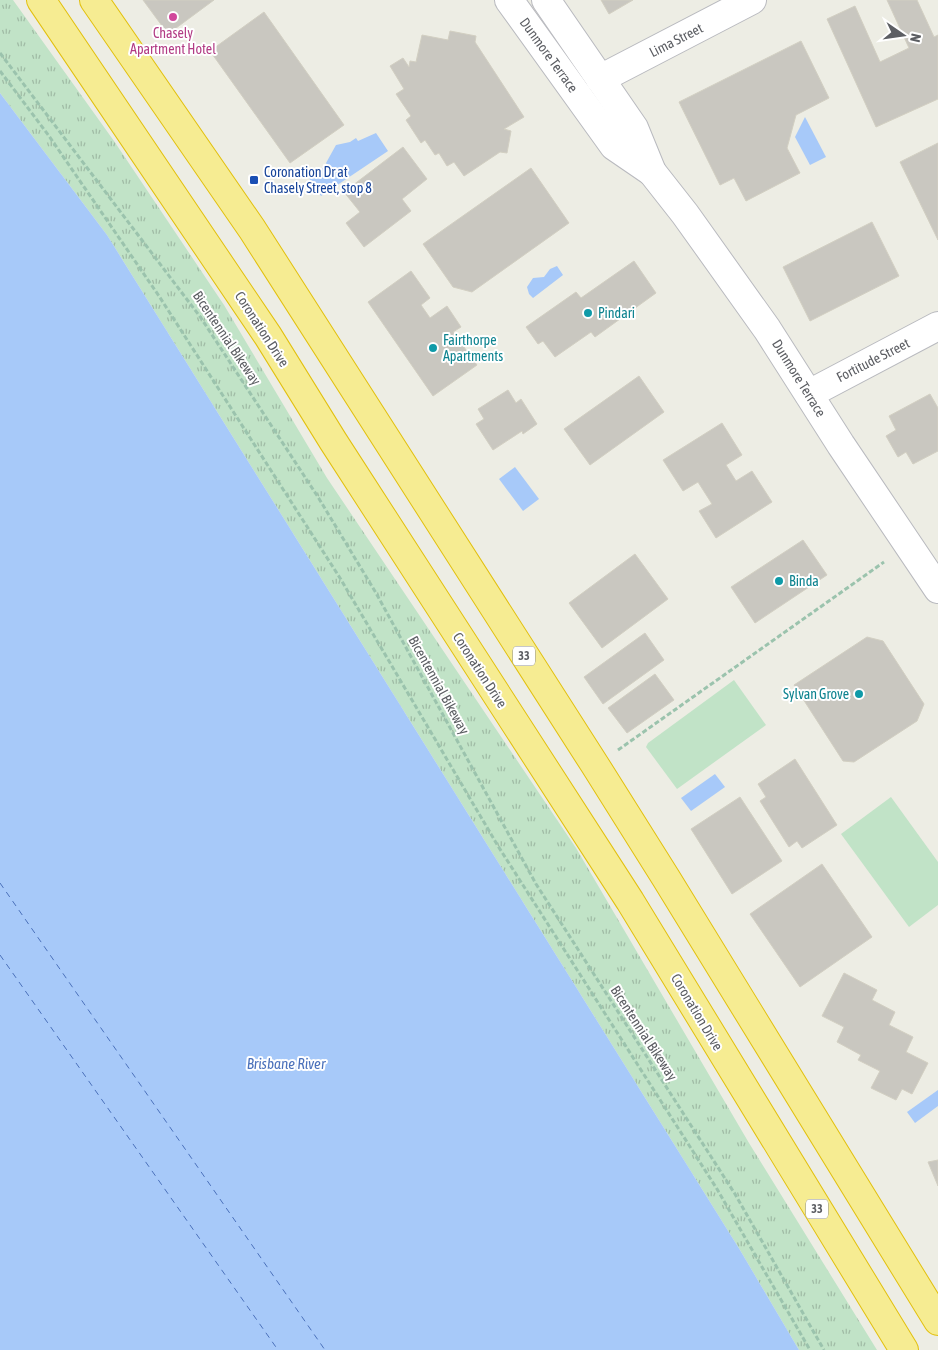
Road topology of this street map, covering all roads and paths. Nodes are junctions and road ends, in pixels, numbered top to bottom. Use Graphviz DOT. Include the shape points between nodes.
graph roads {
  1 [pos="41,0"];
  2 [pos="94,0"];
  3 [pos="509,0"];
  4 [pos="546,0"];
  5 [pos="752,0"];
  6 [pos="0,52"];
  7 [pos="0,71"];
  8 [pos="600,79"];
  9 [pos="652,172"];
  10 [pos="938,326"];
  11 [pos="809,394"];
  12 [pos="884,562"];
  13 [pos="938,589"];
  14 [pos="618,750"];
  15 [pos="938,1321"];
  16 [pos="810,1350"];
  17 [pos="824,1350"];
  18 [pos="904,1350"];
  1 -- 18 [label="highway, Coronation Drive / 33" via="268,336 630,901"];
  2 -- 15 [label="highway, 33" via="252,229 661,870"];
  3 -- 9 [label="street, Dunmore Terrace" via="614,146"];
  4 -- 8 [label="street, Dunmore Terrace"];
  5 -- 8 [label="street, Lima Street"];
  6 -- 17 [label="path, Bicentennial Bikeway" via="201,318 318,497 376,593 536,884 735,1194"];
  7 -- 16 [label="path" via="49,136 159,296 340,578 498,846 717,1189"];
  8 -- 9 [label="street, Dunmore Terrace" via="634,128"];
  9 -- 11 [label="street, Dunmore Terrace" via="767,329"];
  10 -- 11 [label="street, Fortitude Street"];
  11 -- 13 [label="street, Dunmore Terrace"];
  12 -- 14 [label="path"];
}
